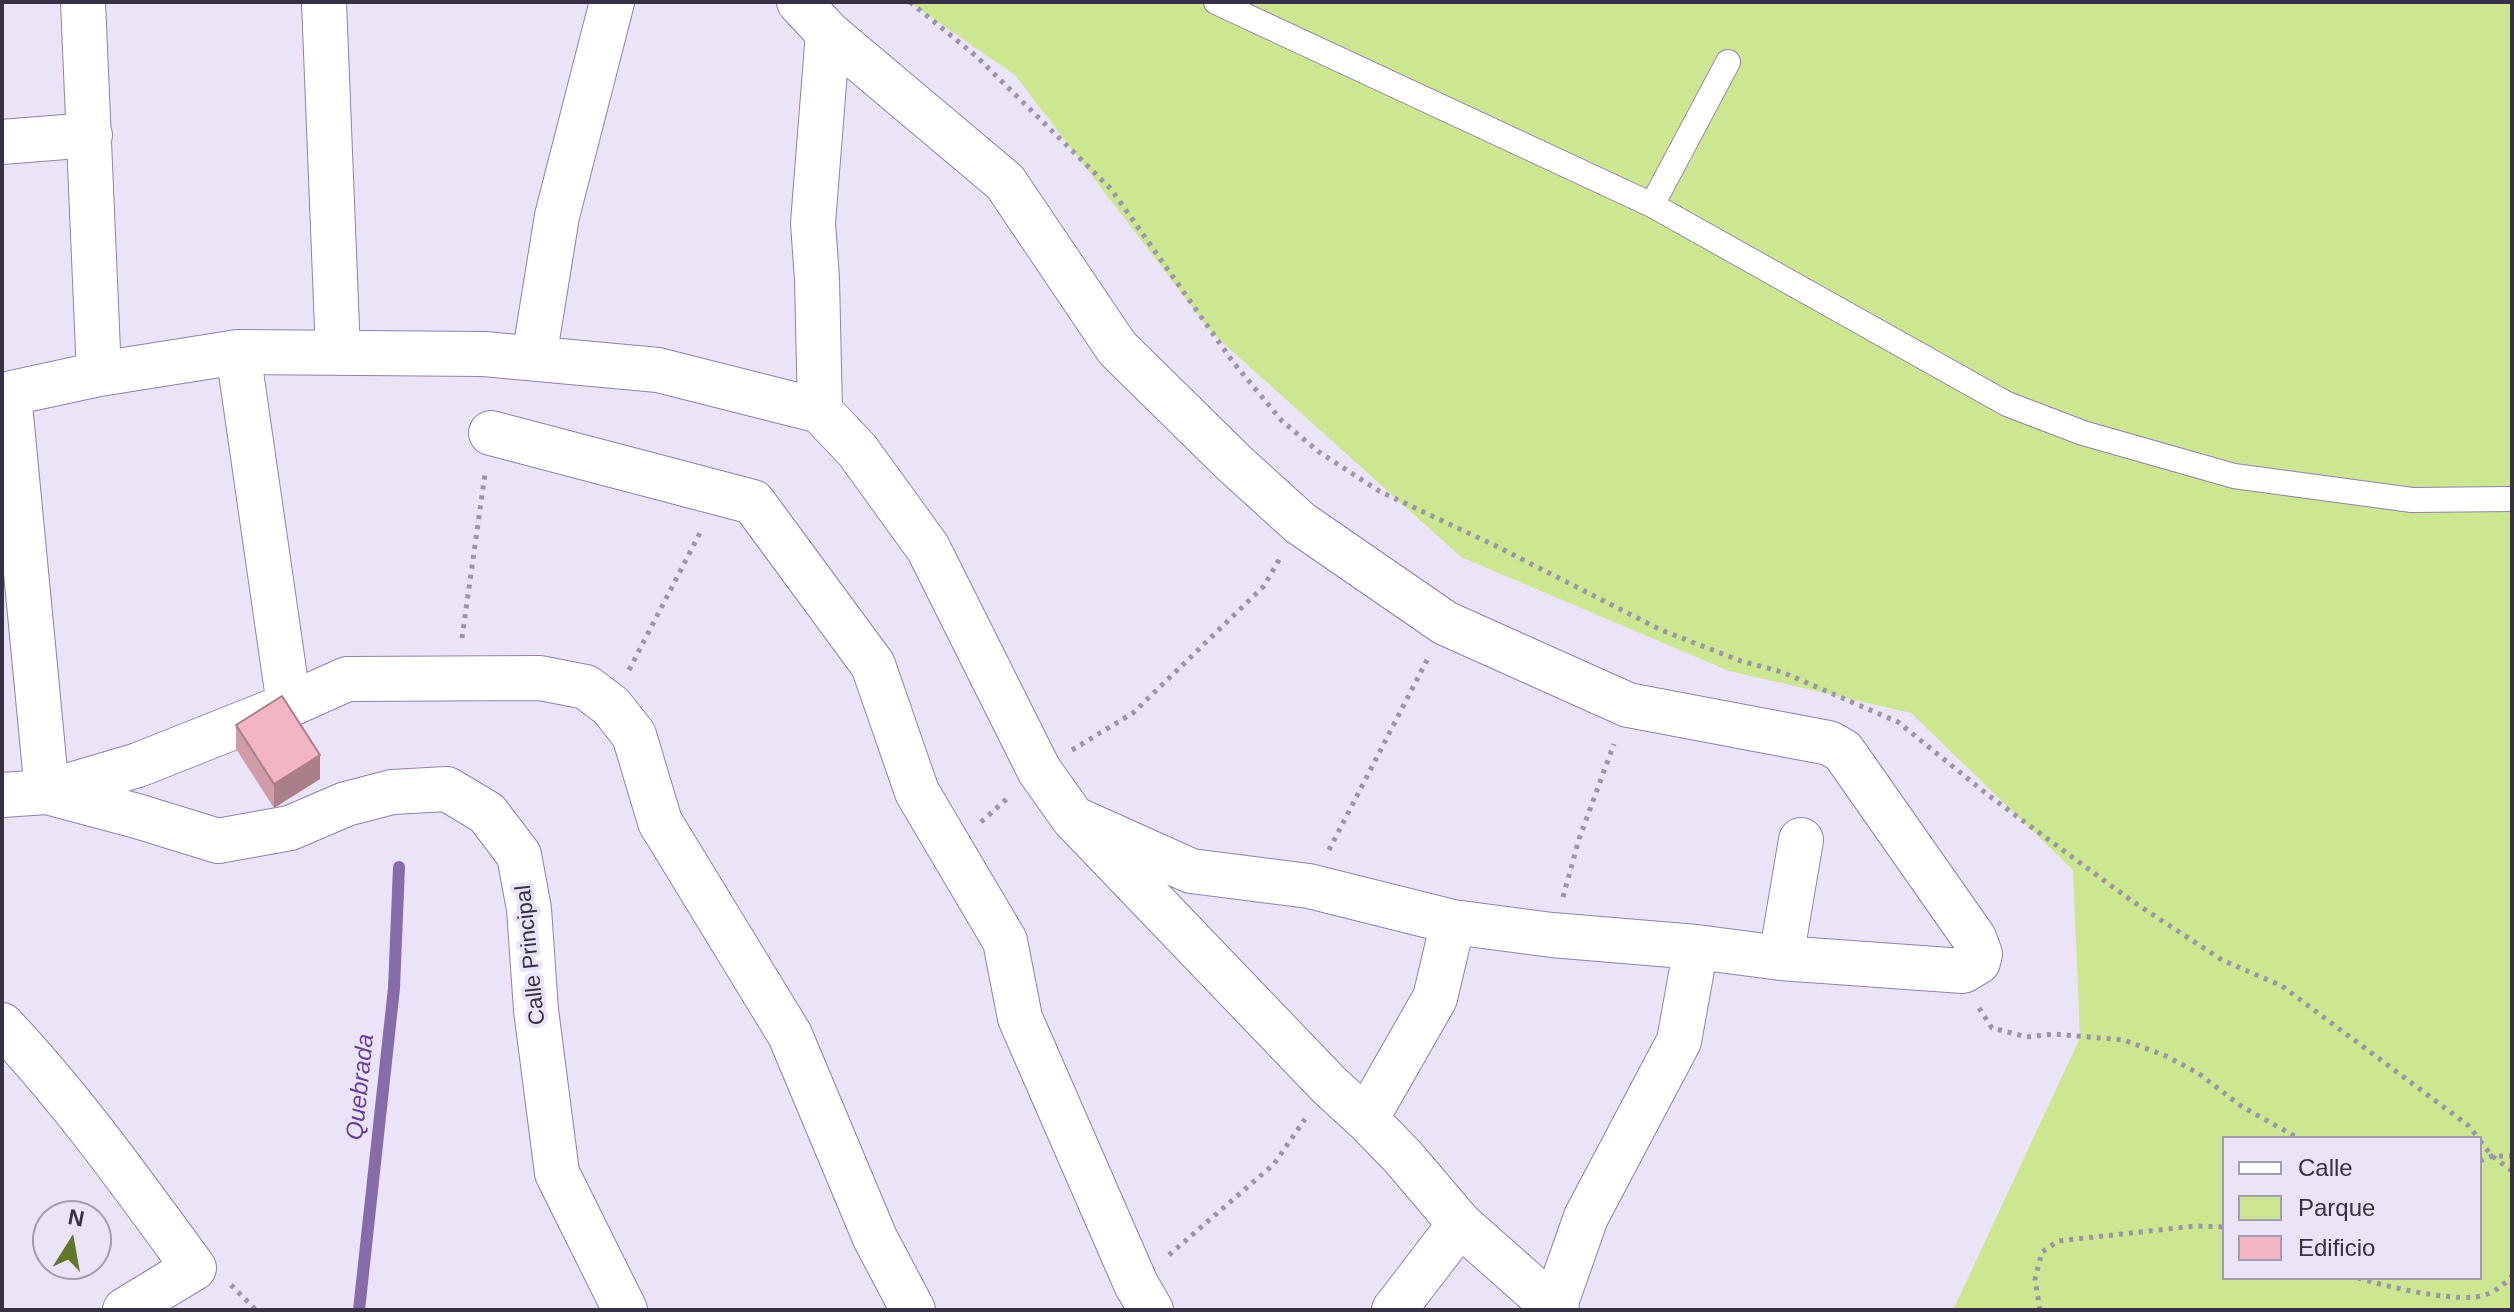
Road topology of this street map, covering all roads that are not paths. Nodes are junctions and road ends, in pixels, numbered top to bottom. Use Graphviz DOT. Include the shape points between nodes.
graph roads {
  1 [pos="83,2"];
  2 [pos="324,2"];
  3 [pos="612,2"];
  4 [pos="1216,2"];
  5 [pos="813,18"];
  6 [pos="1728,62"];
  7 [pos="90,135"];
  8 [pos="2,142"];
  9 [pos="1652,205"];
  10 [pos="238,352"];
  11 [pos="338,353"];
  12 [pos="534,358"];
  13 [pos="99,374"];
  14 [pos="5,394"];
  15 [pos="820,411"];
  16 [pos="491,433"];
  17 [pos="2512,499"];
  18 [pos="289,705"];
  19 [pos="47,792"];
  20 [pos="2,795"];
  21 [pos="1073,818"];
  22 [pos="1801,840"];
  23 [pos="1453,922"];
  24 [pos="1696,947"];
  25 [pos="1781,958"];
  26 [pos="2,1025"];
  27 [pos="1366,1119"];
  28 [pos="1460,1224"];
  29 [pos="1144,1297"];
  30 [pos="1556,1309"];
  31 [pos="125,1310"];
  32 [pos="625,1310"];
  33 [pos="913,1310"];
  34 [pos="1394,1310"];
  1 -- 7 [label="street"];
  2 -- 11 [label="street"];
  3 -- 12 [label="street" via="557,216"];
  4 -- 9 [label="lane"];
  5 -- 15 [label="street"];
  5 -- 25 [label="street" via="1005,182 1117,348 1300,523 1445,623 1628,705 1829,743 1843,751 1980,954 1978,962 1963,971"];
  6 -- 9 [label="lane"];
  7 -- 8 [label="street"];
  7 -- 13 [label="street"];
  9 -- 17 [label="lane" via="2007,404 2083,433 2234,476 2412,500"];
  10 -- 11 [label="street"];
  10 -- 13 [label="street"];
  10 -- 18 [label="street"];
  11 -- 12 [label="street"];
  12 -- 15 [label="street" via="658,370"];
  13 -- 14 [label="street"];
  14 -- 19 [label="street"];
  15 -- 21 [label="street" via="857,450 928,548 1039,770"];
  16 -- 29 [label="street" via="753,502 873,665 917,792 1005,941 1020,1018"];
  18 -- 19 [label="street" via="138,765"];
  18 -- 33 [label="street" via="347,679 540,678 586,687 611,706 634,735 660,822 790,1035 875,1238"];
  19 -- 20 [label="street, Calle Principal"];
  19 -- 32 [label="street, Calle Principal" via="218,841 290,828 392,792 447,789 487,813 519,855 557,1173"];
  21 -- 23 [label="street" via="1191,871 1309,886"];
  21 -- 27 [label="street"];
  22 -- 25 [label="street"];
  23 -- 24 [label="street"];
  23 -- 27 [label="street" via="1435,998"];
  24 -- 25 [label="street"];
  24 -- 30 [label="street" via="1679,1041 1586,1217"];
  26 -- 31 [label="street" via="44,1071 194,1268"];
  27 -- 28 [label="street"];
  28 -- 30 [label="street"];
  28 -- 34 [label="street"];
}
